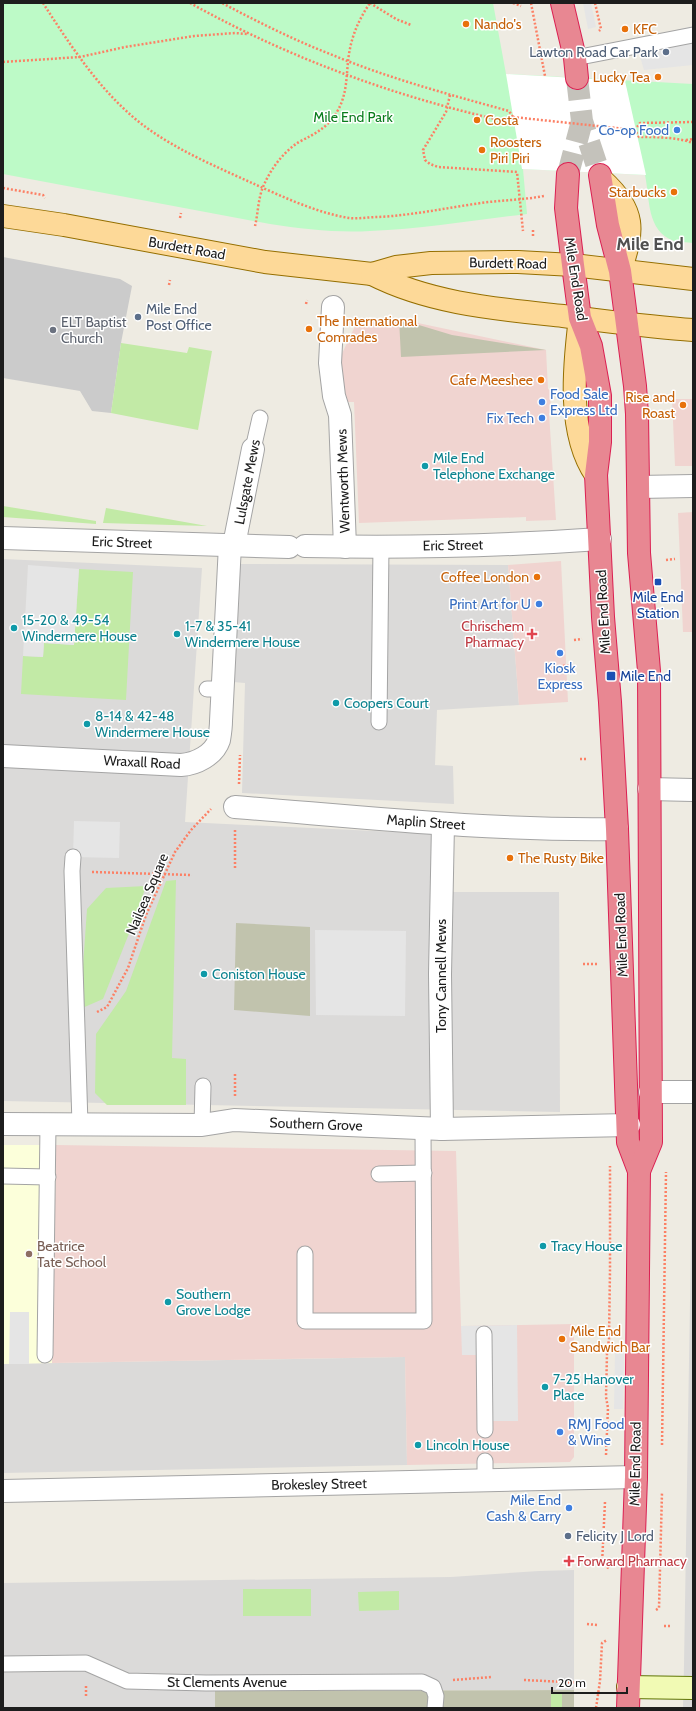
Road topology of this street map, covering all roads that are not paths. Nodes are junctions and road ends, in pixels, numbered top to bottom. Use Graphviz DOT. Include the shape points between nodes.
graph roads {
  1 [pos="562,3"];
  2 [pos="693,35"];
  3 [pos="576,68"];
  4 [pos="568,174"];
  5 [pos="601,177"];
  6 [pos="3,216"];
  7 [pos="573,265"];
  8 [pos="620,271"];
  9 [pos="372,274"];
  10 [pos="693,279"];
  11 [pos="333,307"];
  12 [pos="580,318"];
  13 [pos="619,323"];
  14 [pos="693,330"];
  15 [pos="260,418"];
  16 [pos="254,449"];
  17 [pos="693,486"];
  18 [pos="639,487"];
  19 [pos="3,538"];
  20 [pos="600,539"];
  21 [pos="232,545"];
  22 [pos="381,546"];
  23 [pos="345,547"];
  24 [pos="379,722"];
  25 [pos="9,756"];
  26 [pos="649,789"];
  27 [pos="693,790"];
  28 [pos="234,807"];
  29 [pos="443,824"];
  30 [pos="617,829"];
  31 [pos="72,864"];
  32 [pos="203,1086"];
  33 [pos="650,1092"];
  34 [pos="693,1092"];
  35 [pos="3,1124"];
  36 [pos="48,1124"];
  37 [pos="80,1124"];
  38 [pos="202,1125"];
  39 [pos="629,1126"];
  40 [pos="433,1129"];
  41 [pos="639,1171"];
  42 [pos="424,1173"];
  43 [pos="379,1174"];
  44 [pos="3,1176"];
  45 [pos="48,1177"];
  46 [pos="305,1254"];
  47 [pos="484,1334"];
  48 [pos="45,1355"];
  49 [pos="485,1430"];
  50 [pos="636,1477"];
  51 [pos="3,1491"];
  52 [pos="3,1664"];
  53 [pos="628,1687"];
  54 [pos="693,1688"];
  55 [pos="435,1708"];
  56 [pos="628,1708"];
  1 -- 3 [label="highway"];
  2 -- 3 [label="lane" via="637,46"];
  4 -- 7 [label="highway, Mile End Road" via="566,208"];
  5 -- 8 [label="highway, Mile End Road" via="608,225"];
  6 -- 9 [label="main road, Burdett Road" via="265,262"];
  7 -- 8 [label="main road, Burdett Road"];
  7 -- 9 [label="main road, Burdett Road" via="530,262 431,263 396,267"];
  7 -- 12 [label="highway, Mile End Road"];
  8 -- 10 [label="main road, Burdett Road"];
  8 -- 13 [label="highway, Mile End Road"];
  9 -- 12 [label="main road, Burdett Road" via="394,285 433,298 482,307"];
  11 -- 23 [label="street, Wentworth Mews" via="330,363 339,414"];
  12 -- 13 [label="main road, Burdett Road"];
  12 -- 20 [label="highway, Mile End Road" via="591,346 600,396 600,442 596,475"];
  13 -- 14 [label="main road, Burdett Road"];
  13 -- 18 [label="highway, Mile End Road" via="635,386"];
  15 -- 16 [label="lane, Lulsgate Mews"];
  16 -- 21 [label="street, Lulsgate Mews"];
  17 -- 18 [label="street"];
  18 -- 26 [label="highway, Mile End Road" via="639,553 649,671"];
  19 -- 21 [label="street, Eric Street"];
  20 -- 22 [label="street, Eric Street"];
  20 -- 30 [label="highway, Mile End Road"];
  21 -- 23 [label="street, Eric Street"];
  21 -- 25 [label="street, Wraxall Road" via="215,689 221,721 218,742 209,754 192,764 182,765"];
  22 -- 23 [label="street, Eric Street"];
  22 -- 24 [label="lane"];
  26 -- 27 [label="street"];
  26 -- 33 [label="highway, Mile End Road"];
  28 -- 29 [label="street, Maplin Street"];
  29 -- 30 [label="street, Maplin Street" via="546,829"];
  29 -- 40 [label="street, Tony Cannell Mews"];
  30 -- 39 [label="highway, Mile End Road"];
  31 -- 37 [label="lane"];
  32 -- 38 [label="lane"];
  33 -- 34 [label="street"];
  33 -- 41 [label="highway, Mile End Road" via="651,1142"];
  35 -- 36 [label="street, Southern Grove"];
  36 -- 37 [label="street, Southern Grove"];
  36 -- 45 [label="lane"];
  37 -- 38 [label="street, Southern Grove"];
  38 -- 40 [label="street, Southern Grove" via="234,1120"];
  39 -- 40 [label="street, Southern Grove"];
  39 -- 41 [label="highway, Mile End Road" via="628,1142"];
  40 -- 42 [label="lane"];
  41 -- 50 [label="highway, Mile End Road"];
  42 -- 43 [label="lane"];
  42 -- 46 [label="lane" via="424,1321 305,1321"];
  44 -- 45 [label="lane"];
  45 -- 48 [label="lane"];
  47 -- 49 [label="lane"];
  50 -- 51 [label="street, Brokesley Street" via="485,1470"];
  50 -- 53 [label="highway, Mile End Road"];
  52 -- 55 [label="lane, St Clements Avenue" via="86,1663 127,1681 422,1682 433,1687 436,1696"];
  53 -- 54 [label="street"];
  53 -- 56 [label="highway, Mile End Road"];
}
